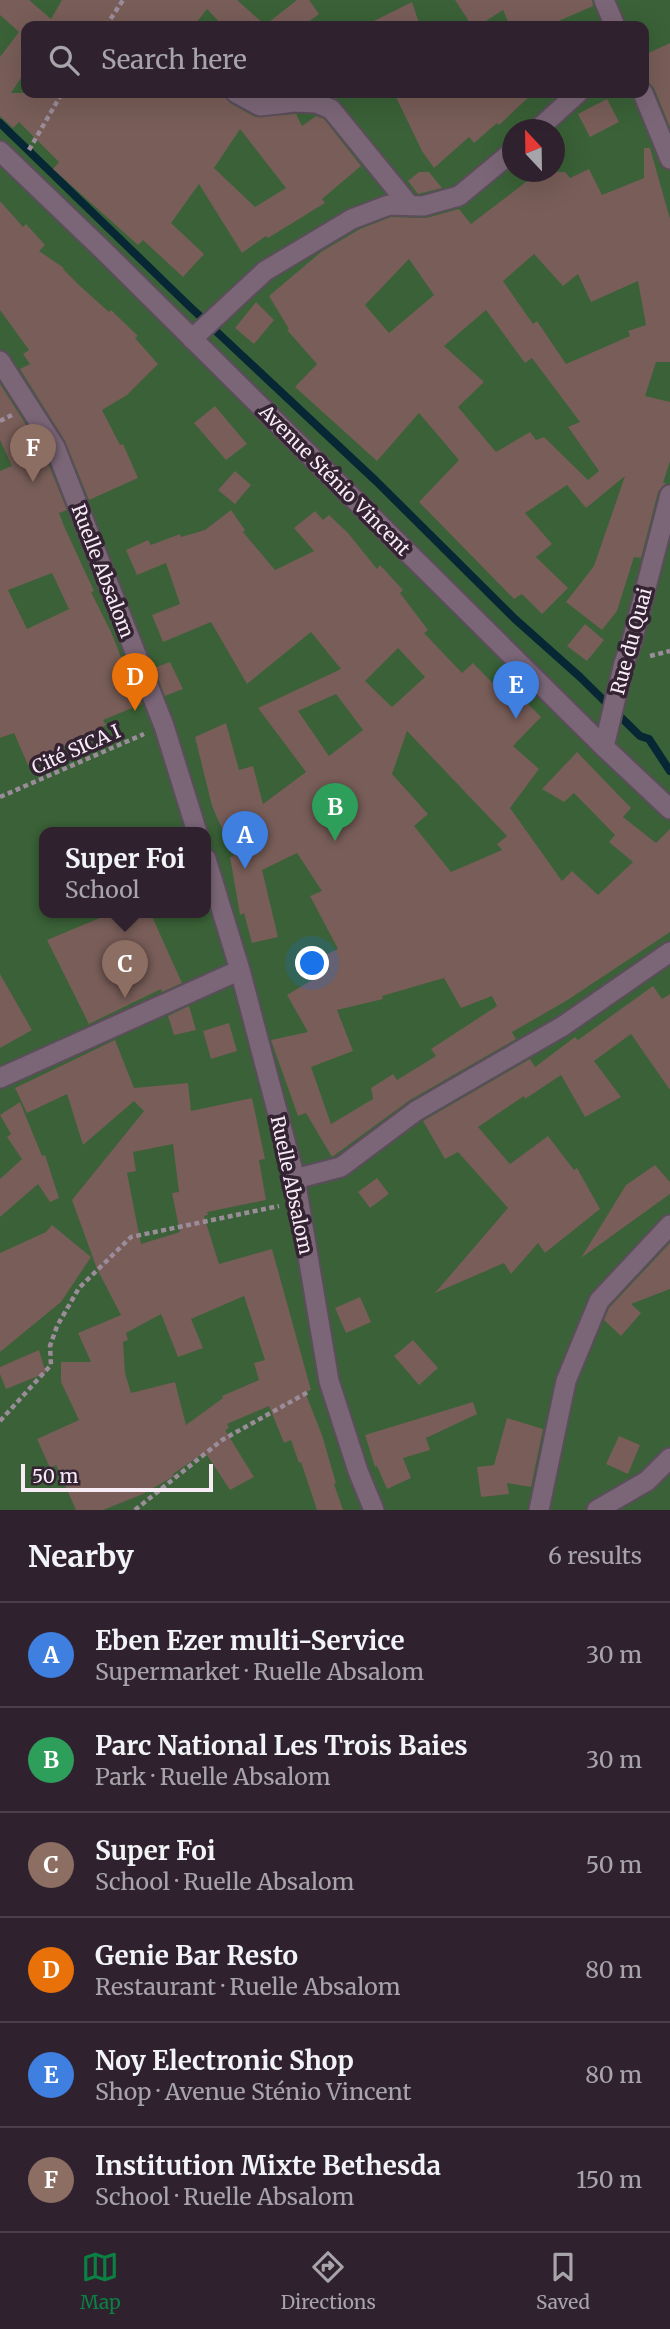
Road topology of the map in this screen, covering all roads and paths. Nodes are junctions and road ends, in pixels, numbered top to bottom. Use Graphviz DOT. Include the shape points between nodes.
graph roads {
  1 [pos="124,0"];
  2 [pos="604,0"];
  3 [pos="109,21"];
  4 [pos="613,21"];
  5 [pos="59,98"];
  6 [pos="245,98"];
  7 [pos="572,98"];
  8 [pos="645,98"];
  9 [pos="549,119"];
  10 [pos="0,151"];
  11 [pos="670,159"];
  12 [pos="502,161"];
  13 [pos="18,169"];
  14 [pos="410,206"];
  15 [pos="192,338"];
  16 [pos="0,361"];
  17 [pos="670,495"];
  18 [pos="164,726"];
  19 [pos="604,747"];
  20 [pos="0,797"];
  21 [pos="670,809"];
  22 [pos="195,827"];
  23 [pos="211,878"];
  24 [pos="670,952"];
  25 [pos="240,970"];
  26 [pos="0,1078"];
  27 [pos="295,1179"];
  28 [pos="299,1202"];
  29 [pos="670,1225"];
  30 [pos="329,1381"];
  31 [pos="0,1421"];
  32 [pos="670,1458"];
  33 [pos="135,1510"];
  34 [pos="374,1510"];
  35 [pos="539,1510"];
  36 [pos="597,1510"];
  1 -- 3 [label="path"];
  2 -- 4 [label="street"];
  5 -- 13 [label="path"];
  6 -- 14 [label="street" via="260,106 316,103 331,109"];
  7 -- 9 [label="street"];
  8 -- 11 [label="street"];
  10 -- 13 [label="street, Avenue Sténio Vincent"];
  12 -- 14 [label="street" via="459,196"];
  13 -- 15 [label="street, Avenue Sténio Vincent"];
  14 -- 15 [label="street" via="389,205 352,219 265,271"];
  15 -- 19 [label="street, Avenue Sténio Vincent"];
  16 -- 18 [label="street, Ruelle Absalom" via="55,447"];
  17 -- 19 [label="street, Rue du Quai"];
  18 -- 20 [label="path, Cité SICA I"];
  18 -- 22 [label="street, Ruelle Absalom"];
  19 -- 21 [label="street, Avenue Sténio Vincent"];
  23 -- 25 [label="street, Ruelle Absalom"];
  24 -- 27 [label="street" via="563,1026 416,1111 341,1167"];
  25 -- 26 [label="street"];
  25 -- 27 [label="street, Ruelle Absalom"];
  27 -- 28 [label="street, Ruelle Absalom"];
  28 -- 30 [label="street, Ruelle Absalom"];
  28 -- 31 [label="path" via="131,1237 79,1288 57,1326 50,1346 51,1365"];
  29 -- 35 [label="street" via="599,1301 566,1381"];
  30 -- 33 [label="path" via="222,1440"];
  30 -- 34 [label="street, Ruelle Absalom"];
  32 -- 36 [label="street" via="647,1481"];
}
